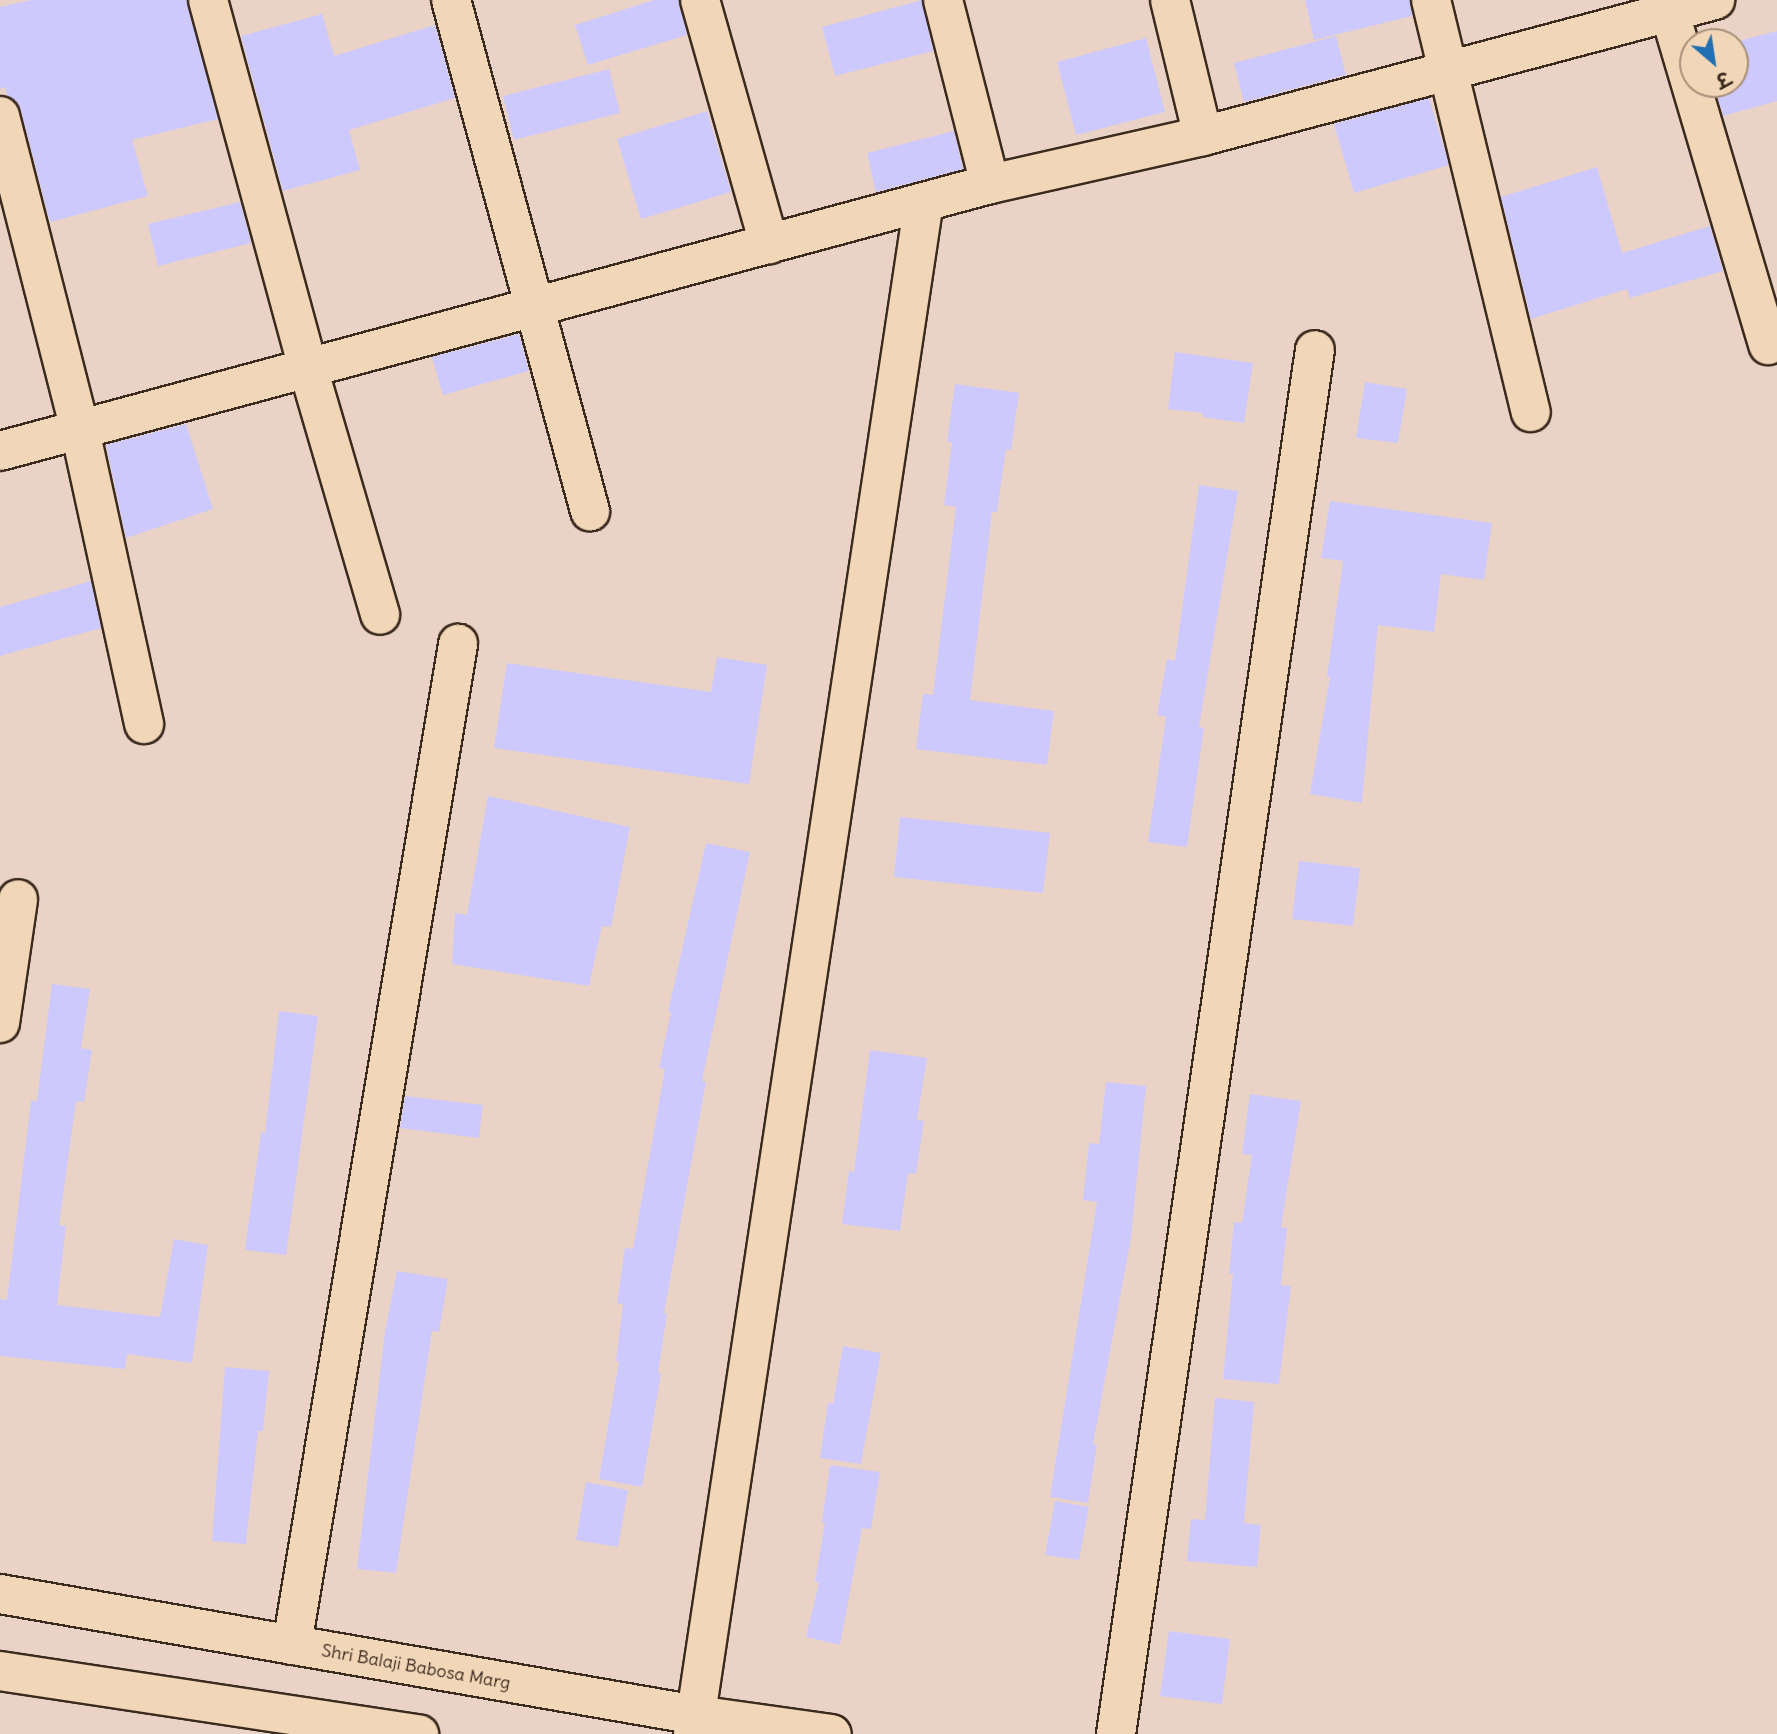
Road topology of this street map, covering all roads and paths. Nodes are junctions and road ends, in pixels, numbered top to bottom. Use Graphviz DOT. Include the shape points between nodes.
graph roads {
  1 [pos="208,0"];
  2 [pos="451,0"];
  3 [pos="700,0"];
  4 [pos="943,0"];
  5 [pos="1170,0"];
  6 [pos="1431,0"];
  7 [pos="1715,0"];
  8 [pos="1667,6"];
  9 [pos="1450,68"];
  10 [pos="0,116"];
  11 [pos="1203,136"];
  12 [pos="990,184"];
  13 [pos="924,202"];
  14 [pos="769,244"];
  15 [pos="534,307"];
  16 [pos="1768,345"];
  17 [pos="1315,350"];
  18 [pos="308,368"];
  19 [pos="1531,412"];
  20 [pos="79,430"];
  21 [pos="0,451"];
  22 [pos="590,511"];
  23 [pos="380,615"];
  24 [pos="458,644"];
  25 [pos="144,724"];
  26 [pos="18,899"];
  27 [pos="0,1023"];
  28 [pos="0,1594"];
  29 [pos="292,1646"];
  30 [pos="0,1671"];
  31 [pos="694,1725"];
  32 [pos="419,1734"];
  33 [pos="832,1734"];
  34 [pos="1116,1734"];
  1 -- 18 [label="street"];
  2 -- 15 [label="street"];
  3 -- 14 [label="street"];
  4 -- 12 [label="street"];
  5 -- 11 [label="street"];
  6 -- 9 [label="street"];
  7 -- 8 [label="street"];
  8 -- 9 [label="street"];
  8 -- 16 [label="street"];
  9 -- 11 [label="street"];
  9 -- 19 [label="street"];
  10 -- 20 [label="street"];
  11 -- 12 [label="street"];
  12 -- 13 [label="street"];
  13 -- 14 [label="street"];
  13 -- 31 [label="street"];
  14 -- 15 [label="street"];
  15 -- 18 [label="street"];
  15 -- 22 [label="street"];
  17 -- 34 [label="street"];
  18 -- 20 [label="street"];
  18 -- 23 [label="street"];
  20 -- 21 [label="street"];
  20 -- 25 [label="street"];
  24 -- 29 [label="street"];
  26 -- 27 [label="street"];
  28 -- 29 [label="street, Shri Balaji Babosa Marg"];
  29 -- 31 [label="street, Shri Balaji Babosa Marg"];
  30 -- 32 [label="street"];
  31 -- 33 [label="street, Shri Balaji Babosa Marg"];
}
